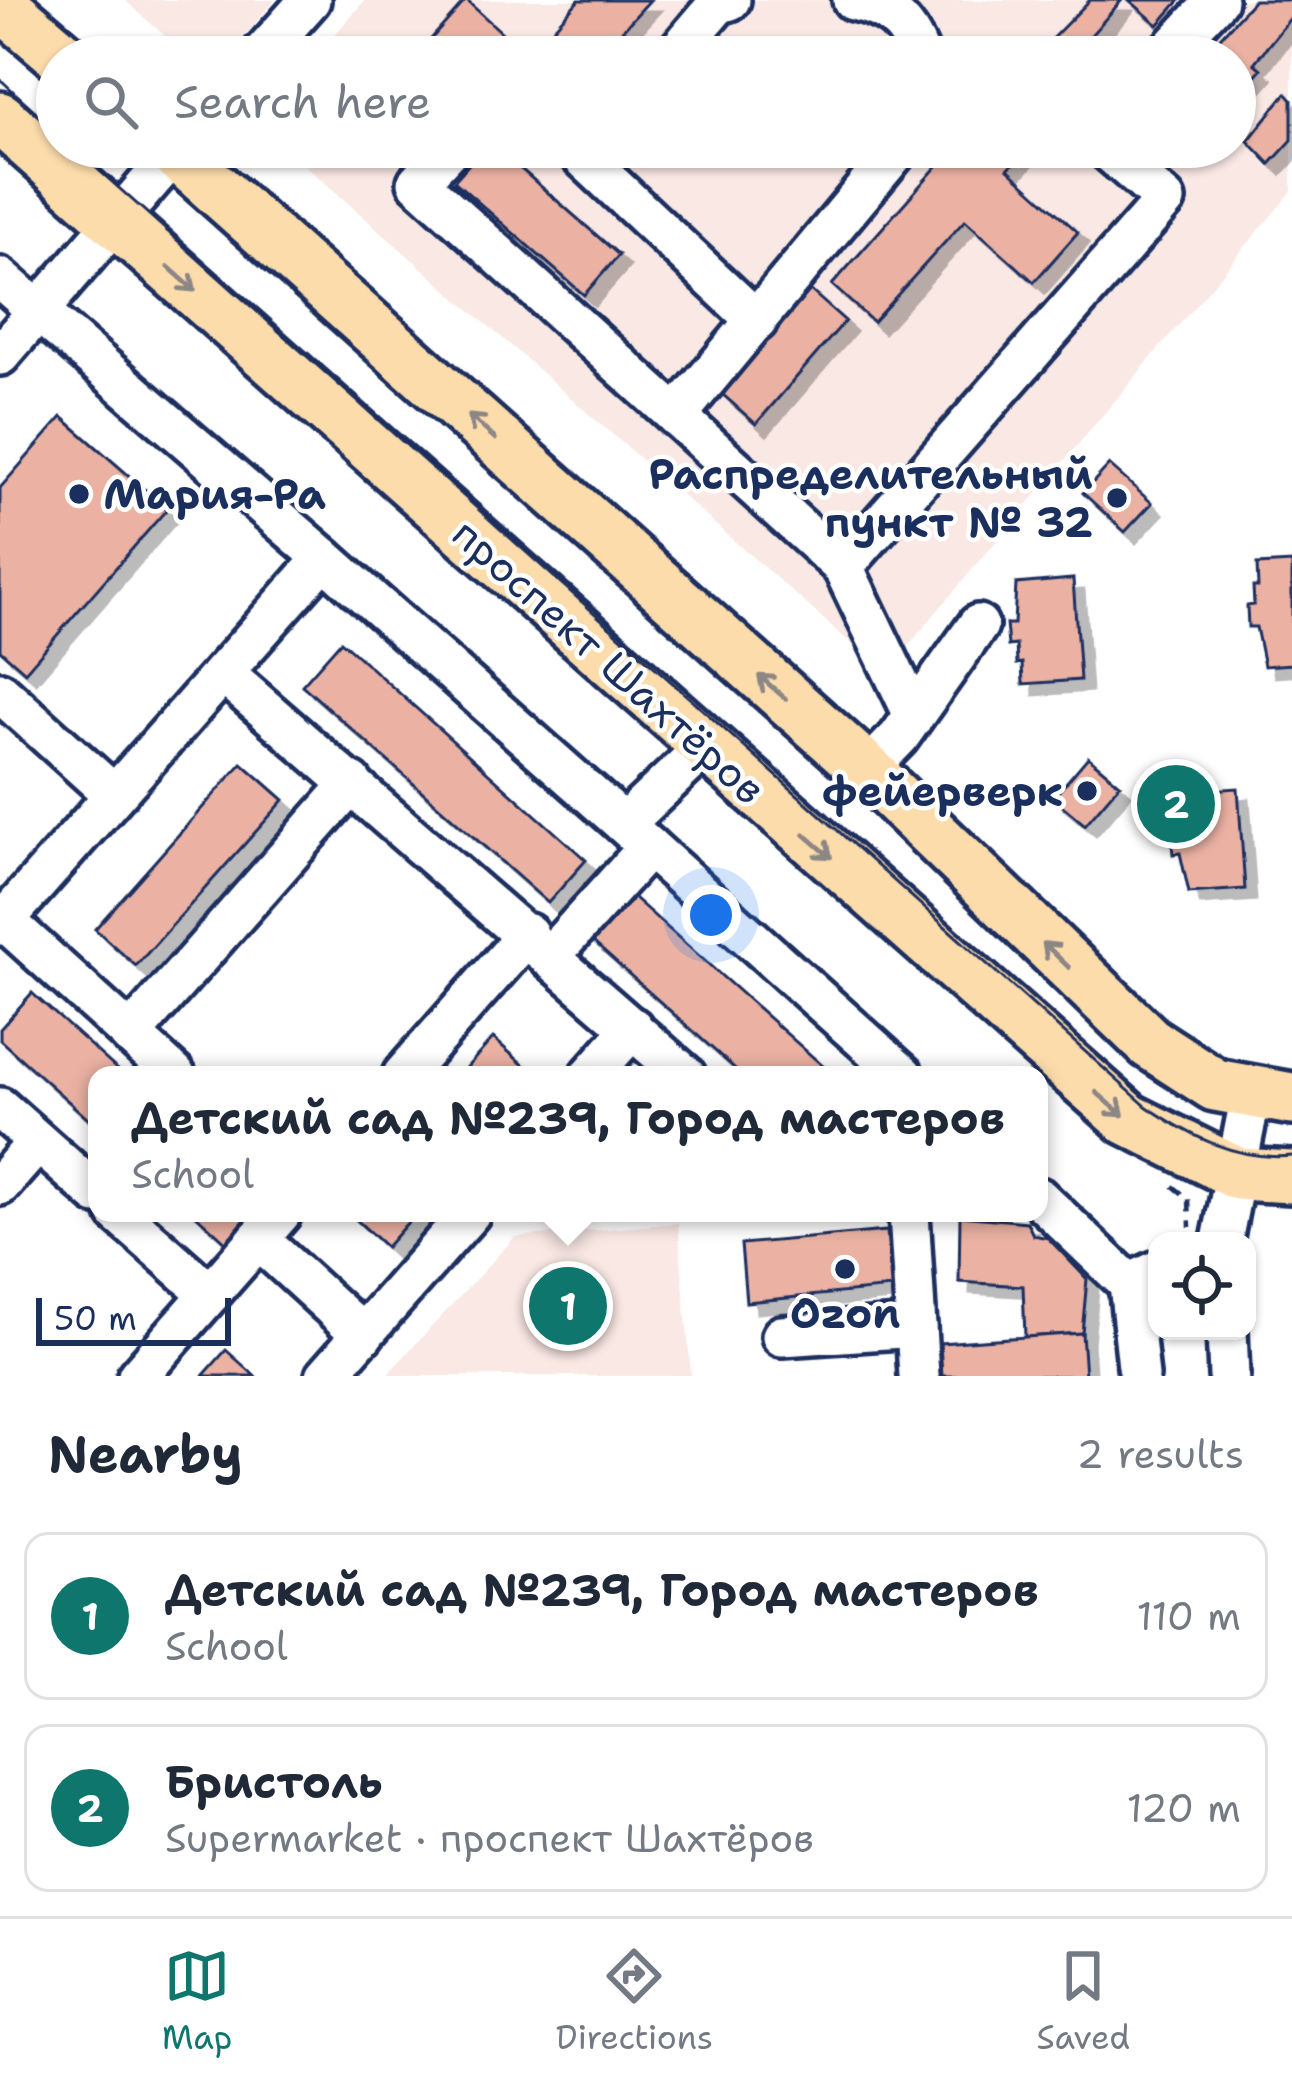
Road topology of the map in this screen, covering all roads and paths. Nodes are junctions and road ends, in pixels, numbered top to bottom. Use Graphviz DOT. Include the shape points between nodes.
graph roads {
  1 [pos="310,0"];
  2 [pos="730,0"];
  3 [pos="854,0"];
  4 [pos="1216,0"];
  5 [pos="0,3"];
  6 [pos="38,36"];
  7 [pos="278,36"];
  8 [pos="691,36"];
  9 [pos="909,36"];
  10 [pos="1183,36"];
  11 [pos="0,118"];
  12 [pos="36,149"];
  13 [pos="57,168"];
  14 [pos="159,168"];
  15 [pos="196,168"];
  16 [pos="431,168"];
  17 [pos="601,168"];
  18 [pos="883,168"];
  19 [pos="1128,168"];
  20 [pos="117,220"];
  21 [pos="0,278"];
  22 [pos="38,313"];
  23 [pos="757,321"];
  24 [pos="0,356"];
  25 [pos="676,416"];
  26 [pos="324,558"];
  27 [pos="843,568"];
  28 [pos="978,625"];
  29 [pos="223,673"];
  30 [pos="0,692"];
  31 [pos="914,715"];
  32 [pos="705,747"];
  33 [pos="867,770"];
  34 [pos="352,783"];
  35 [pos="114,795"];
  36 [pos="636,835"];
  37 [pos="2,922"];
  38 [pos="540,944"];
  39 [pos="632,1028"];
  40 [pos="130,1034"];
  41 [pos="166,1066"];
  42 [pos="412,1066"];
  43 [pos="599,1066"];
  44 [pos="675,1066"];
  45 [pos="893,1066"];
  46 [pos="1272,1097"];
  47 [pos="0,1108"];
  48 [pos="38,1142"];
  49 [pos="1238,1174"];
  50 [pos="1292,1178"];
  51 [pos="0,1185"];
  52 [pos="88,1186"];
  53 [pos="1048,1205"];
  54 [pos="128,1222"];
  55 [pos="462,1222"];
  56 [pos="910,1222"];
  57 [pos="269,1226"];
  58 [pos="1224,1232"];
  59 [pos="1143,1278"];
  60 [pos="209,1294"];
  61 [pos="916,1327"];
  62 [pos="363,1335"];
  63 [pos="782,1336"];
  64 [pos="1227,1340"];
  65 [pos="138,1376"];
  66 [pos="326,1376"];
  67 [pos="920,1376"];
  68 [pos="1139,1376"];
  69 [pos="1229,1376"];
  1 -- 7 [label="street"];
  2 -- 8 [label="street"];
  3 -- 9 [label="street" via="886,8"];
  4 -- 10 [label="street"];
  5 -- 6 [label="main road"];
  11 -- 12 [label="main road, проспект Шахтёров"];
  13 -- 20 [label="main road, проспект Шахтёров"];
  14 -- 20 [label="street"];
  33 -- 15 [label="main road, one-way"];
  16 -- 25 [label="street" via="418,182"];
  17 -- 23 [label="street"];
  18 -- 23 [label="street"];
  19 -- 27 [label="street" via="1165,200"];
  20 -- 22 [label="street"];
  20 -- 32 [label="main road, проспект Шахтёров, one-way"];
  21 -- 22 [label="street"];
  22 -- 24 [label="street"];
  22 -- 26 [label="street"];
  23 -- 25 [label="street"];
  25 -- 27 [label="street"];
  26 -- 29 [label="street"];
  26 -- 36 [label="street"];
  27 -- 31 [label="street"];
  28 -- 31 [label="street"];
  29 -- 34 [label="street"];
  29 -- 35 [label="street"];
  30 -- 35 [label="street"];
  31 -- 33 [label="street"];
  32 -- 36 [label="street"];
  32 -- 49 [label="main road, проспект Шахтёров, one-way" via="1128,1119"];
  46 -- 33 [label="main road, one-way" via="1215,1085 1150,1043"];
  34 -- 38 [label="street"];
  34 -- 40 [label="street"];
  35 -- 37 [label="street"];
  36 -- 38 [label="street"];
  36 -- 45 [label="street"];
  37 -- 40 [label="street"];
  38 -- 39 [label="street"];
  38 -- 42 [label="street"];
  39 -- 43 [label="street"];
  39 -- 44 [label="street"];
  40 -- 41 [label="street"];
  46 -- 49 [label="street"];
  47 -- 48 [label="street"];
  48 -- 51 [label="street"];
  48 -- 52 [label="street"];
  49 -- 50 [label="main road"];
  49 -- 58 [label="street"];
  53 -- 59 [label="street"];
  54 -- 60 [label="street"];
  55 -- 62 [label="street"];
  56 -- 61 [label="street"];
  57 -- 60 [label="street"];
  57 -- 62 [label="street"];
  59 -- 68 [label="street"];
  60 -- 65 [label="street"];
  61 -- 63 [label="street"];
  61 -- 67 [label="street"];
  62 -- 66 [label="street"];
  64 -- 69 [label="street"];
}
